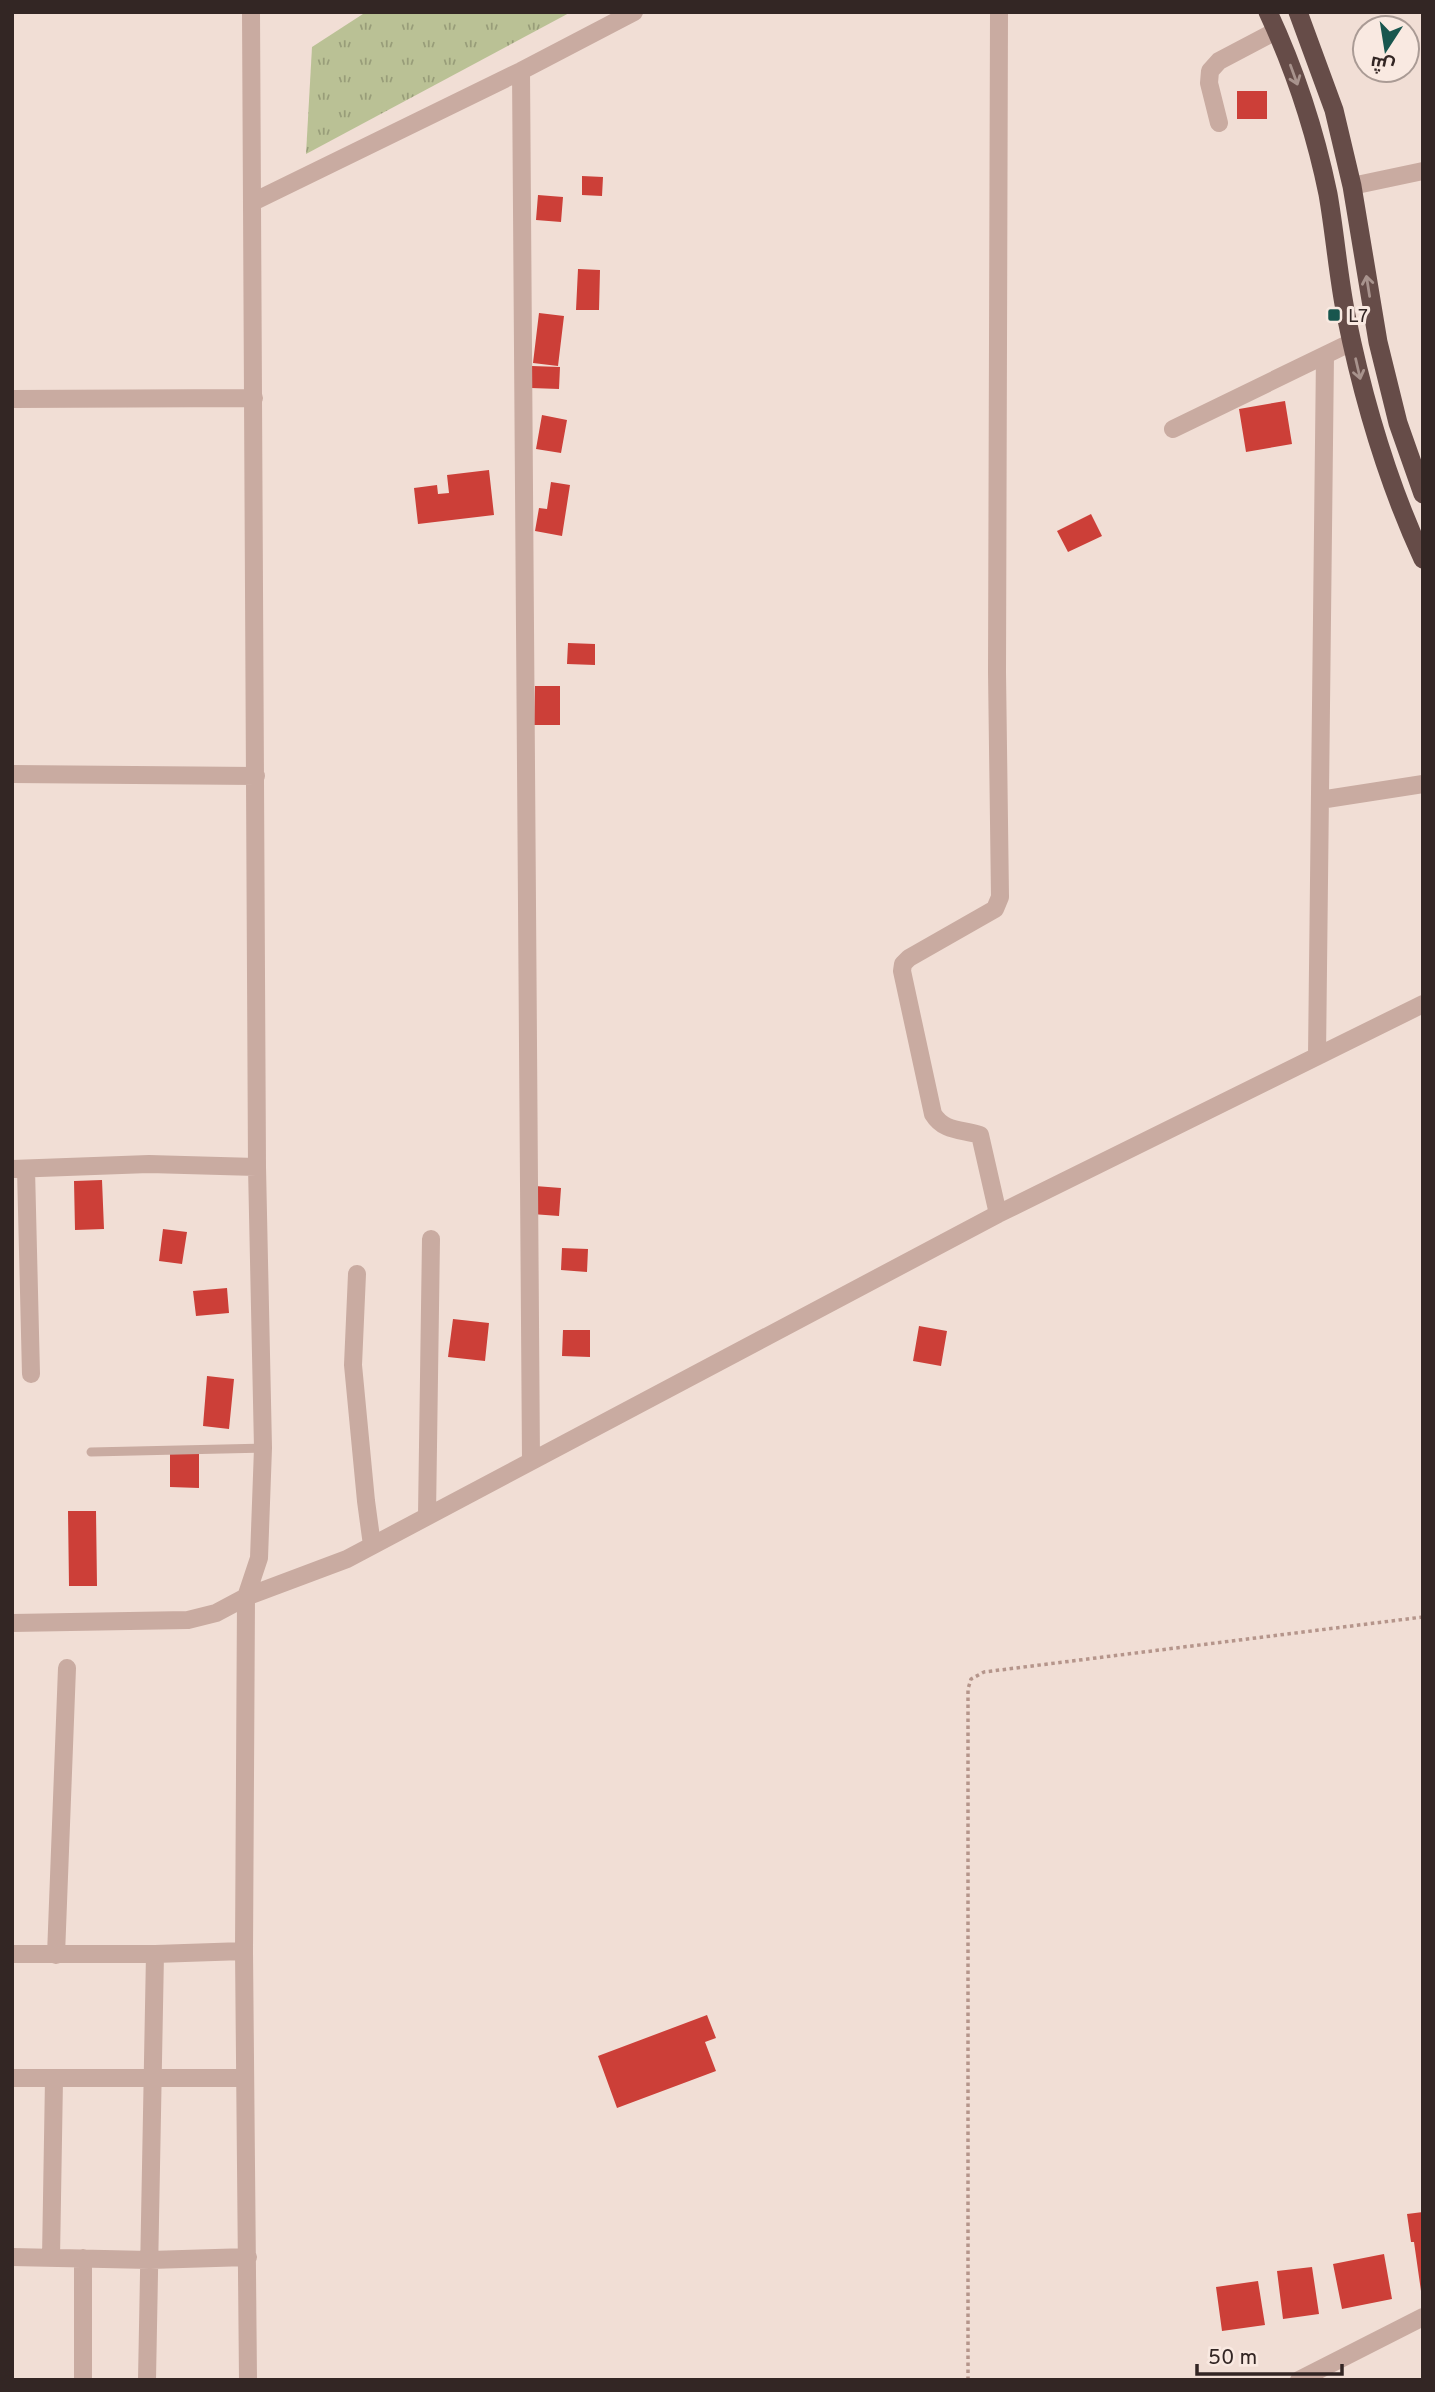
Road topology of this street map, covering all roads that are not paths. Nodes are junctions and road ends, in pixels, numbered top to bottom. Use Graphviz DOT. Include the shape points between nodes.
graph roads {
  1 [pos="251,12"];
  2 [pos="634,12"];
  3 [pos="999,12"];
  4 [pos="1268,12"];
  5 [pos="1298,12"];
  6 [pos="1276,31"];
  7 [pos="521,72"];
  8 [pos="1219,123"];
  9 [pos="1423,171"];
  10 [pos="1352,186"];
  11 [pos="253,202"];
  12 [pos="1352,342"];
  13 [pos="1325,355"];
  14 [pos="254,398"];
  15 [pos="12,399"];
  16 [pos="1173,429"];
  17 [pos="1423,494"];
  18 [pos="1423,559"];
  19 [pos="12,774"];
  20 [pos="256,775"];
  21 [pos="1423,784"];
  22 [pos="1320,800"];
  23 [pos="1423,1004"];
  24 [pos="1317,1056"];
  25 [pos="257,1167"];
  26 [pos="19,1169"];
  27 [pos="998,1214"];
  28 [pos="431,1239"];
  29 [pos="357,1273"];
  30 [pos="31,1374"];
  31 [pos="262,1448"];
  32 [pos="91,1452"];
  33 [pos="531,1461"];
  34 [pos="427,1515"];
  35 [pos="372,1545"];
  36 [pos="246,1597"];
  37 [pos="12,1623"];
  38 [pos="67,1668"];
  39 [pos="244,1951"];
  40 [pos="12,1954"];
  41 [pos="155,1954"];
  42 [pos="56,1955"];
  43 [pos="12,2078"];
  44 [pos="245,2078"];
  45 [pos="54,2079"];
  46 [pos="151,2079"];
  47 [pos="12,2257"];
  48 [pos="248,2257"];
  49 [pos="51,2258"];
  50 [pos="83,2258"];
  51 [pos="150,2260"];
  52 [pos="1423,2317"];
  53 [pos="83,2380"];
  54 [pos="147,2380"];
  55 [pos="248,2380"];
  56 [pos="1299,2380"];
  1 -- 11 [label="street"];
  2 -- 7 [label="street"];
  3 -- 27 [label="street" via="1000,897 995,909 909,958 902,971 933,1114 950,1129 979,1135"];
  4 -- 6 [label="highway"];
  5 -- 10 [label="highway" via="1334,110"];
  6 -- 8 [label="street" via="1210,71"];
  6 -- 12 [label="highway, one-way" via="1295,75 1328,194"];
  7 -- 11 [label="street"];
  7 -- 33 [label="street"];
  9 -- 10 [label="street"];
  17 -- 10 [label="highway, one-way" via="1398,422 1378,342"];
  11 -- 14 [label="street"];
  12 -- 13 [label="street"];
  12 -- 18 [label="highway, one-way" via="1385,465"];
  13 -- 16 [label="street"];
  13 -- 22 [label="street"];
  14 -- 15 [label="street"];
  14 -- 20 [label="street"];
  19 -- 20 [label="street"];
  20 -- 25 [label="street"];
  21 -- 22 [label="street"];
  22 -- 24 [label="street"];
  23 -- 24 [label="street"];
  24 -- 27 [label="street"];
  25 -- 26 [label="street" via="149,1164"];
  25 -- 31 [label="street"];
  26 -- 30 [label="street"];
  27 -- 33 [label="street"];
  28 -- 34 [label="street"];
  29 -- 35 [label="street" via="354,1365"];
  31 -- 32 [label="lane"];
  31 -- 36 [label="street" via="259,1558"];
  33 -- 34 [label="street"];
  34 -- 35 [label="street"];
  35 -- 36 [label="street"];
  36 -- 37 [label="street" via="216,1613 188,1620"];
  36 -- 39 [label="street"];
  38 -- 42 [label="street"];
  39 -- 41 [label="street"];
  39 -- 44 [label="street"];
  40 -- 42 [label="street"];
  41 -- 42 [label="street"];
  41 -- 46 [label="street"];
  43 -- 45 [label="street"];
  44 -- 46 [label="street"];
  44 -- 48 [label="street"];
  45 -- 46 [label="street"];
  45 -- 49 [label="street"];
  46 -- 51 [label="street"];
  47 -- 49 [label="street"];
  48 -- 51 [label="street"];
  48 -- 55 [label="street"];
  49 -- 50 [label="street"];
  50 -- 51 [label="street"];
  50 -- 53 [label="street"];
  51 -- 54 [label="street"];
  52 -- 56 [label="street"];
}
